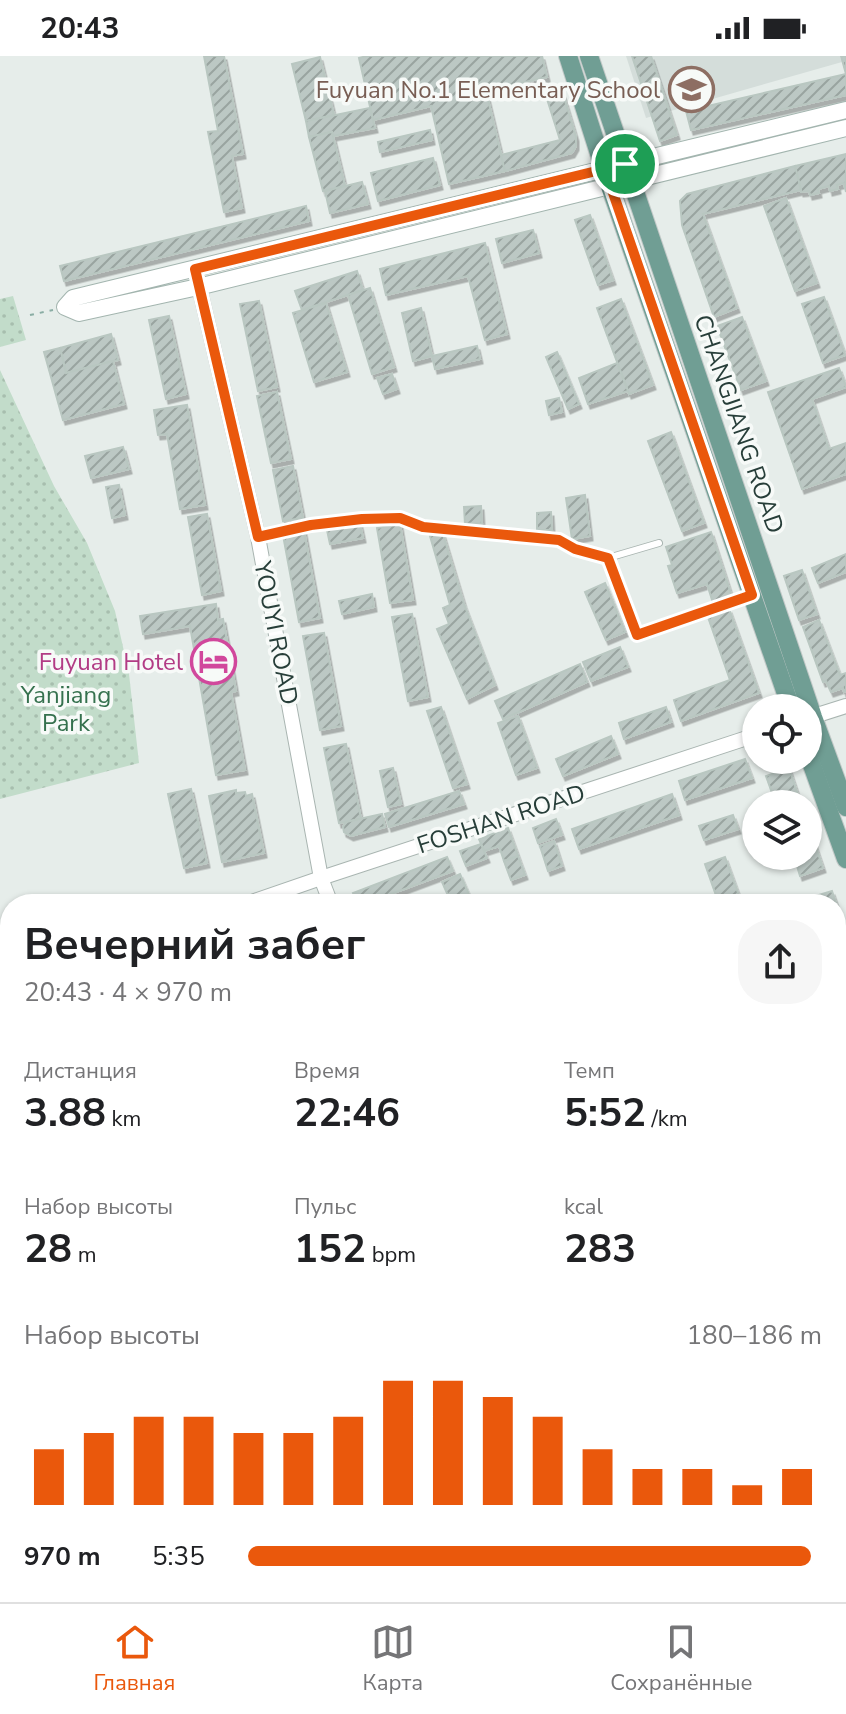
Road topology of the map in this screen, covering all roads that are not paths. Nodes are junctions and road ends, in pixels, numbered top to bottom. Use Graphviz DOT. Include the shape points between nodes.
graph roads {
  1 [pos="568,56"];
  2 [pos="589,56"];
  3 [pos="846,110"];
  4 [pos="846,128"];
  5 [pos="628,173"];
  6 [pos="607,178"];
  7 [pos="195,269"];
  8 [pos="198,287"];
  9 [pos="258,537"];
  10 [pos="659,543"];
  11 [pos="608,558"];
  12 [pos="752,595"];
  13 [pos="786,694"];
  14 [pos="803,694"];
  15 [pos="846,706"];
  16 [pos="822,714"];
  17 [pos="742,740"];
  18 [pos="822,746"];
  19 [pos="815,774"];
  20 [pos="846,807"];
  21 [pos="846,859"];
  22 [pos="321,878"];
  23 [pos="275,894"];
  24 [pos="327,894"];
  1 -- 6 [label="main road, CHANGJIANG ROAD"];
  2 -- 5 [label="main road, CHANGJIANG ROAD"];
  3 -- 5 [label="main road"];
  4 -- 5 [label="main road"];
  5 -- 6 [label="main road"];
  5 -- 14 [label="main road, CHANGJIANG ROAD"];
  6 -- 7 [label="main road"];
  6 -- 8 [label="main road"];
  6 -- 12 [label="main road, CHANGJIANG ROAD"];
  7 -- 8 [label="street, YOUYI ROAD"];
  7 -- 8 [label="main road" via="73,298 65,307 79,313"];
  8 -- 9 [label="street, YOUYI ROAD"];
  9 -- 11 [label="lane" via="337,522 400,518 423,527 559,540"];
  9 -- 22 [label="street, YOUYI ROAD"];
  10 -- 11 [label="lane"];
  11 -- 12 [label="lane" via="637,635"];
  12 -- 13 [label="main road, CHANGJIANG ROAD"];
  15 -- 16 [label="street"];
  17 -- 22 [label="street, FOSHAN ROAD"];
  18 -- 20 [label="main road, CHANGJIANG ROAD"];
  19 -- 21 [label="main road"];
  22 -- 23 [label="street, FOSHAN ROAD"];
  22 -- 24 [label="street, YOUYI ROAD"];
}
